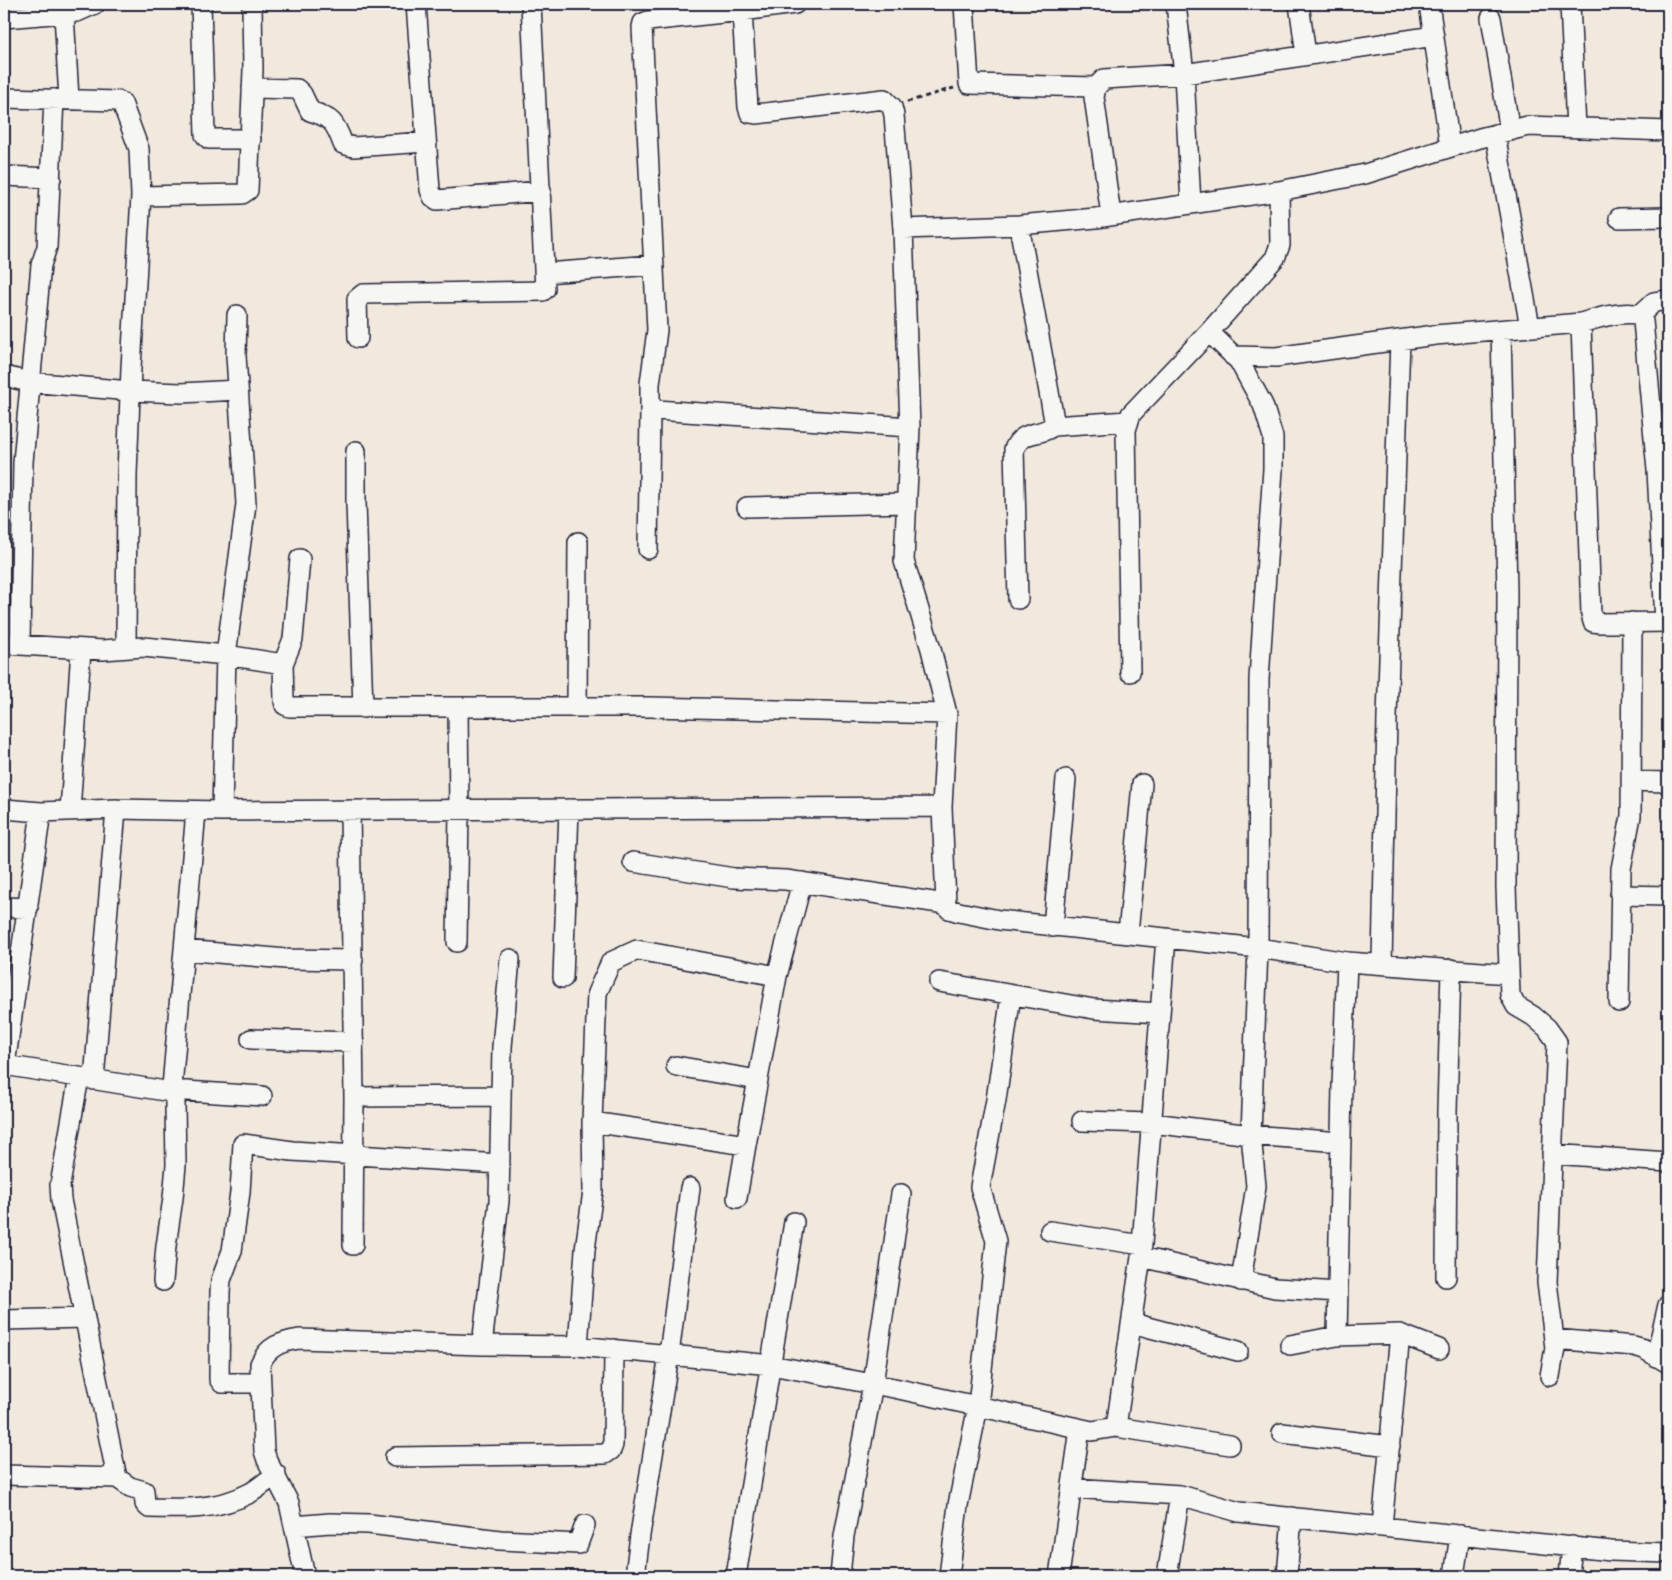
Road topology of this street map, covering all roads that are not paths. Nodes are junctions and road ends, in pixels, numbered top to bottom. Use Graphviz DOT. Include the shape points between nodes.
graph roads {
  1 [pos="95,4"];
  2 [pos="201,4"];
  3 [pos="252,4"];
  4 [pos="416,4"];
  5 [pos="531,4"];
  6 [pos="795,4"];
  7 [pos="964,4"];
  8 [pos="1176,4"];
  9 [pos="1299,4"];
  10 [pos="1429,4"];
  11 [pos="1570,4"];
  12 [pos="742,11"];
  13 [pos="64,14"];
  14 [pos="4,18"];
  15 [pos="1491,18"];
  16 [pos="1434,36"];
  17 [pos="1306,55"];
  18 [pos="1184,74"];
  19 [pos="1096,87"];
  20 [pos="252,88"];
  21 [pos="4,98"];
  22 [pos="62,99"];
  23 [pos="1576,128"];
  24 [pos="1668,131"];
  25 [pos="1502,132"];
  26 [pos="251,139"];
  27 [pos="426,142"];
  28 [pos="1450,147"];
  29 [pos="4,176"];
  30 [pos="51,178"];
  31 [pos="541,191"];
  32 [pos="1279,191"];
  33 [pos="141,196"];
  34 [pos="1191,204"];
  35 [pos="1111,216"];
  36 [pos="1668,217"];
  37 [pos="1619,218"];
  38 [pos="1018,225"];
  39 [pos="903,229"];
  40 [pos="653,266"];
  41 [pos="545,273"];
  42 [pos="1668,300"];
  43 [pos="237,315"];
  44 [pos="1640,315"];
  45 [pos="1581,323"];
  46 [pos="1530,327"];
  47 [pos="1501,330"];
  48 [pos="1209,332"];
  49 [pos="358,338"];
  50 [pos="1400,340"];
  51 [pos="1233,356"];
  52 [pos="4,376"];
  53 [pos="29,382"];
  54 [pos="130,390"];
  55 [pos="238,390"];
  56 [pos="650,412"];
  57 [pos="1128,421"];
  58 [pos="1052,426"];
  59 [pos="910,427"];
  60 [pos="356,451"];
  61 [pos="906,503"];
  62 [pos="747,507"];
  63 [pos="578,542"];
  64 [pos="648,549"];
  65 [pos="300,559"];
  66 [pos="1018,599"];
  67 [pos="1632,622"];
  68 [pos="1666,622"];
  69 [pos="12,644"];
  70 [pos="126,648"];
  71 [pos="81,649"];
  72 [pos="226,655"];
  73 [pos="283,664"];
  74 [pos="1130,672"];
  75 [pos="458,707"];
  76 [pos="577,707"];
  77 [pos="363,708"];
  78 [pos="947,714"];
  79 [pos="1066,779"];
  80 [pos="1631,781"];
  81 [pos="1668,782"];
  82 [pos="1142,784"];
  83 [pos="942,807"];
  84 [pos="4,809"];
  85 [pos="116,809"];
  86 [pos="569,809"];
  87 [pos="350,810"];
  88 [pos="459,810"];
  89 [pos="70,811"];
  90 [pos="196,811"];
  91 [pos="222,811"];
  92 [pos="41,812"];
  93 [pos="633,862"];
  94 [pos="802,882"];
  95 [pos="1620,896"];
  96 [pos="1668,896"];
  97 [pos="946,904"];
  98 [pos="4,907"];
  99 [pos="28,908"];
  100 [pos="1053,927"];
  101 [pos="1128,934"];
  102 [pos="1166,938"];
  103 [pos="457,942"];
  104 [pos="1258,948"];
  105 [pos="184,950"];
  106 [pos="510,958"];
  107 [pos="352,960"];
  108 [pos="1347,962"];
  109 [pos="1382,964"];
  110 [pos="1451,969"];
  111 [pos="1509,974"];
  112 [pos="777,976"];
  113 [pos="563,978"];
  114 [pos="939,982"];
  115 [pos="10,986"];
  116 [pos="1011,995"];
  117 [pos="1619,1002"];
  118 [pos="1160,1013"];
  119 [pos="251,1038"];
  120 [pos="354,1042"];
  121 [pos="5,1065"];
  122 [pos="676,1066"];
  123 [pos="86,1078"];
  124 [pos="758,1080"];
  125 [pos="170,1088"];
  126 [pos="262,1096"];
  127 [pos="501,1096"];
  128 [pos="354,1097"];
  129 [pos="1082,1121"];
  130 [pos="592,1122"];
  131 [pos="1152,1123"];
  132 [pos="1252,1135"];
  133 [pos="1341,1142"];
  134 [pos="746,1145"];
  135 [pos="1552,1154"];
  136 [pos="354,1155"];
  137 [pos="1668,1162"];
  138 [pos="500,1164"];
  139 [pos="690,1188"];
  140 [pos="901,1194"];
  141 [pos="737,1198"];
  142 [pos="794,1222"];
  143 [pos="1050,1231"];
  144 [pos="353,1245"];
  145 [pos="1142,1251"];
  146 [pos="1446,1277"];
  147 [pos="1241,1280"];
  148 [pos="163,1281"];
  149 [pos="1338,1292"];
  150 [pos="1668,1305"];
  151 [pos="85,1318"];
  152 [pos="4,1320"];
  153 [pos="1132,1323"];
  154 [pos="1400,1334"];
  155 [pos="1337,1336"];
  156 [pos="1554,1339"];
  157 [pos="1290,1344"];
  158 [pos="482,1345"];
  159 [pos="578,1346"];
  160 [pos="614,1349"];
  161 [pos="1439,1349"];
  162 [pos="1238,1351"];
  163 [pos="670,1355"];
  164 [pos="1662,1360"];
  165 [pos="771,1365"];
  166 [pos="1550,1376"];
  167 [pos="260,1383"];
  168 [pos="873,1384"];
  169 [pos="978,1406"];
  170 [pos="1116,1427"];
  171 [pos="1080,1428"];
  172 [pos="1282,1433"];
  173 [pos="1230,1445"];
  174 [pos="1390,1446"];
  175 [pos="395,1457"];
  176 [pos="276,1474"];
  177 [pos="4,1475"];
  178 [pos="117,1478"];
  179 [pos="1072,1488"];
  180 [pos="1180,1495"];
  181 [pos="1292,1518"];
  182 [pos="586,1525"];
  183 [pos="294,1526"];
  184 [pos="1382,1526"];
  185 [pos="1460,1534"];
  186 [pos="1572,1546"];
  187 [pos="1668,1553"];
  188 [pos="304,1576"];
  189 [pos="635,1576"];
  190 [pos="736,1576"];
  191 [pos="840,1576"];
  192 [pos="948,1576"];
  193 [pos="1059,1576"];
  194 [pos="1167,1576"];
  195 [pos="1287,1576"];
  196 [pos="1454,1576"];
  197 [pos="1569,1576"];
  1 -- 13 [label="street"];
  2 -- 26 [label="street" via="205,134 209,139"];
  3 -- 20 [label="street"];
  4 -- 27 [label="street"];
  5 -- 31 [label="street"];
  6 -- 12 [label="street"];
  7 -- 19 [label="street" via="969,84"];
  8 -- 18 [label="street"];
  9 -- 17 [label="street"];
  10 -- 16 [label="street"];
  11 -- 23 [label="street"];
  12 -- 39 [label="street" via="750,113 884,99 892,107"];
  12 -- 40 [label="street" via="643,23"];
  13 -- 14 [label="street"];
  13 -- 22 [label="street"];
  15 -- 25 [label="street"];
  16 -- 17 [label="street"];
  16 -- 28 [label="street"];
  17 -- 18 [label="street"];
  18 -- 19 [label="street" via="1104,79"];
  18 -- 34 [label="street"];
  19 -- 35 [label="street" via="1094,98"];
  20 -- 26 [label="street"];
  20 -- 27 [label="street" via="297,89 310,112 326,116 337,128 343,144 352,147"];
  21 -- 22 [label="street"];
  22 -- 30 [label="street"];
  22 -- 33 [label="street" via="122,102 139,149"];
  23 -- 24 [label="street"];
  23 -- 25 [label="street" via="1528,126"];
  25 -- 28 [label="street"];
  25 -- 46 [label="street"];
  26 -- 33 [label="street" via="248,190 242,194"];
  27 -- 31 [label="street" via="430,190 437,200"];
  28 -- 32 [label="street" via="1365,174"];
  29 -- 30 [label="street"];
  30 -- 53 [label="street" via="47,247 40,265"];
  31 -- 41 [label="street"];
  32 -- 34 [label="street"];
  32 -- 48 [label="street" via="1280,244 1275,258"];
  33 -- 54 [label="street"];
  34 -- 35 [label="street"];
  35 -- 38 [label="street"];
  36 -- 37 [label="street"];
  38 -- 39 [label="street"];
  38 -- 58 [label="street" via="1054,420"];
  39 -- 59 [label="street"];
  40 -- 41 [label="street"];
  40 -- 56 [label="street" via="657,330"];
  41 -- 49 [label="street" via="546,287 543,290 363,294 357,299"];
  42 -- 44 [label="street" via="1654,302"];
  43 -- 55 [label="street"];
  44 -- 45 [label="street" via="1600,317"];
  44 -- 68 [label="street" via="1657,470"];
  45 -- 46 [label="street"];
  45 -- 67 [label="street" via="1591,614 1593,622"];
  46 -- 47 [label="street"];
  47 -- 50 [label="street"];
  47 -- 111 [label="street" via="1507,590 1506,887"];
  48 -- 51 [label="street"];
  48 -- 57 [label="street"];
  50 -- 51 [label="street" via="1276,358"];
  50 -- 109 [label="street"];
  51 -- 104 [label="street" via="1263,405 1273,436 1259,679"];
  52 -- 53 [label="street"];
  53 -- 54 [label="street"];
  53 -- 69 [label="street"];
  54 -- 55 [label="street" via="181,394"];
  54 -- 70 [label="street" via="126,475"];
  55 -- 72 [label="street" via="246,504"];
  56 -- 59 [label="street"];
  56 -- 64 [label="street"];
  57 -- 58 [label="street"];
  57 -- 74 [label="street"];
  58 -- 66 [label="street" via="1025,436 1014,449"];
  59 -- 61 [label="street"];
  60 -- 77 [label="street"];
  61 -- 62 [label="street"];
  61 -- 78 [label="street" via="904,561"];
  63 -- 76 [label="street"];
  65 -- 73 [label="street" via="293,639"];
  67 -- 68 [label="street"];
  67 -- 80 [label="street"];
  69 -- 71 [label="street"];
  70 -- 71 [label="street"];
  70 -- 72 [label="street"];
  71 -- 89 [label="street"];
  72 -- 73 [label="street"];
  72 -- 91 [label="street"];
  73 -- 77 [label="street" via="284,701 289,708"];
  75 -- 76 [label="street"];
  75 -- 77 [label="street"];
  75 -- 88 [label="street"];
  76 -- 78 [label="street"];
  78 -- 83 [label="street"];
  79 -- 100 [label="street"];
  80 -- 81 [label="street"];
  80 -- 95 [label="street" via="1631,816 1621,869"];
  82 -- 101 [label="street"];
  83 -- 86 [label="street"];
  83 -- 97 [label="street"];
  84 -- 92 [label="street"];
  85 -- 89 [label="street"];
  85 -- 90 [label="street"];
  85 -- 123 [label="street"];
  86 -- 88 [label="street"];
  86 -- 113 [label="street"];
  87 -- 88 [label="street"];
  87 -- 91 [label="street"];
  87 -- 107 [label="street"];
  88 -- 103 [label="street"];
  89 -- 92 [label="street"];
  90 -- 91 [label="street"];
  90 -- 105 [label="street"];
  92 -- 99 [label="street"];
  93 -- 94 [label="street" via="734,878"];
  94 -- 97 [label="street"];
  94 -- 112 [label="street"];
  95 -- 96 [label="street"];
  95 -- 117 [label="street"];
  97 -- 100 [label="street" via="948,909 959,912"];
  98 -- 99 [label="street"];
  99 -- 115 [label="street"];
  100 -- 101 [label="street"];
  101 -- 102 [label="street"];
  102 -- 104 [label="street"];
  102 -- 118 [label="street"];
  104 -- 108 [label="street"];
  104 -- 132 [label="street"];
  105 -- 107 [label="street" via="286,959"];
  105 -- 125 [label="street"];
  106 -- 127 [label="street"];
  107 -- 120 [label="street"];
  108 -- 109 [label="street"];
  108 -- 133 [label="street"];
  109 -- 110 [label="street"];
  110 -- 111 [label="street"];
  110 -- 146 [label="street"];
  111 -- 135 [label="street" via="1510,995 1516,1006 1547,1028 1556,1042"];
  112 -- 124 [label="street"];
  112 -- 130 [label="street" via="637,950 611,962 597,992"];
  114 -- 116 [label="street"];
  115 -- 121 [label="street"];
  116 -- 118 [label="street" via="1094,1009"];
  116 -- 169 [label="street" via="980,1187 996,1241"];
  118 -- 131 [label="street"];
  119 -- 120 [label="street"];
  120 -- 128 [label="street"];
  121 -- 123 [label="street"];
  122 -- 124 [label="street"];
  123 -- 125 [label="street" via="165,1091"];
  123 -- 151 [label="street" via="60,1185"];
  124 -- 134 [label="street"];
  125 -- 126 [label="street"];
  125 -- 148 [label="street" via="175,1099 176,1165"];
  127 -- 128 [label="street"];
  127 -- 138 [label="street"];
  128 -- 136 [label="street"];
  129 -- 131 [label="street"];
  130 -- 134 [label="street"];
  130 -- 159 [label="street" via="594,1192 585,1250"];
  131 -- 132 [label="street"];
  131 -- 145 [label="street"];
  132 -- 133 [label="street"];
  132 -- 147 [label="street" via="1256,1186"];
  133 -- 149 [label="street"];
  134 -- 141 [label="street"];
  135 -- 137 [label="street"];
  135 -- 156 [label="street" via="1547,1282"];
  136 -- 138 [label="street"];
  136 -- 144 [label="street"];
  136 -- 167 [label="street" via="292,1152 244,1144 232,1251 221,1280 219,1379 222,1384"];
  138 -- 158 [label="street" via="499,1200"];
  139 -- 163 [label="street"];
  140 -- 168 [label="street"];
  142 -- 165 [label="street"];
  143 -- 145 [label="street"];
  145 -- 147 [label="street"];
  145 -- 153 [label="street"];
  147 -- 149 [label="street" via="1275,1288"];
  149 -- 155 [label="street"];
  150 -- 164 [label="street"];
  151 -- 152 [label="street"];
  151 -- 178 [label="street"];
  153 -- 162 [label="street"];
  153 -- 170 [label="street"];
  154 -- 155 [label="street"];
  154 -- 161 [label="street"];
  154 -- 174 [label="street"];
  155 -- 157 [label="street"];
  156 -- 164 [label="street" via="1634,1346"];
  156 -- 166 [label="street"];
  158 -- 159 [label="street"];
  158 -- 167 [label="street" via="284,1341 263,1357"];
  159 -- 160 [label="street"];
  160 -- 163 [label="street"];
  160 -- 175 [label="street" via="613,1444 605,1454"];
  163 -- 165 [label="street"];
  163 -- 189 [label="street"];
  165 -- 168 [label="street"];
  165 -- 190 [label="street"];
  167 -- 176 [label="street" via="264,1451"];
  168 -- 169 [label="street"];
  168 -- 191 [label="street" via="844,1536"];
  169 -- 171 [label="street"];
  169 -- 192 [label="street"];
  170 -- 171 [label="street" via="1092,1431"];
  170 -- 173 [label="street"];
  171 -- 179 [label="street"];
  172 -- 174 [label="street"];
  174 -- 184 [label="street"];
  176 -- 178 [label="street" via="251,1492 230,1501 192,1509 149,1508 145,1504 144,1491"];
  176 -- 183 [label="street" via="289,1503"];
  177 -- 178 [label="street"];
  179 -- 180 [label="street"];
  179 -- 193 [label="street"];
  180 -- 181 [label="street" via="1239,1512"];
  180 -- 194 [label="street"];
  181 -- 184 [label="street"];
  181 -- 195 [label="street"];
  182 -- 183 [label="street" via="578,1544 500,1540 369,1524"];
  183 -- 188 [label="street"];
  184 -- 185 [label="street"];
  185 -- 186 [label="street"];
  185 -- 196 [label="street"];
  186 -- 187 [label="street"];
  186 -- 197 [label="street"];
}
